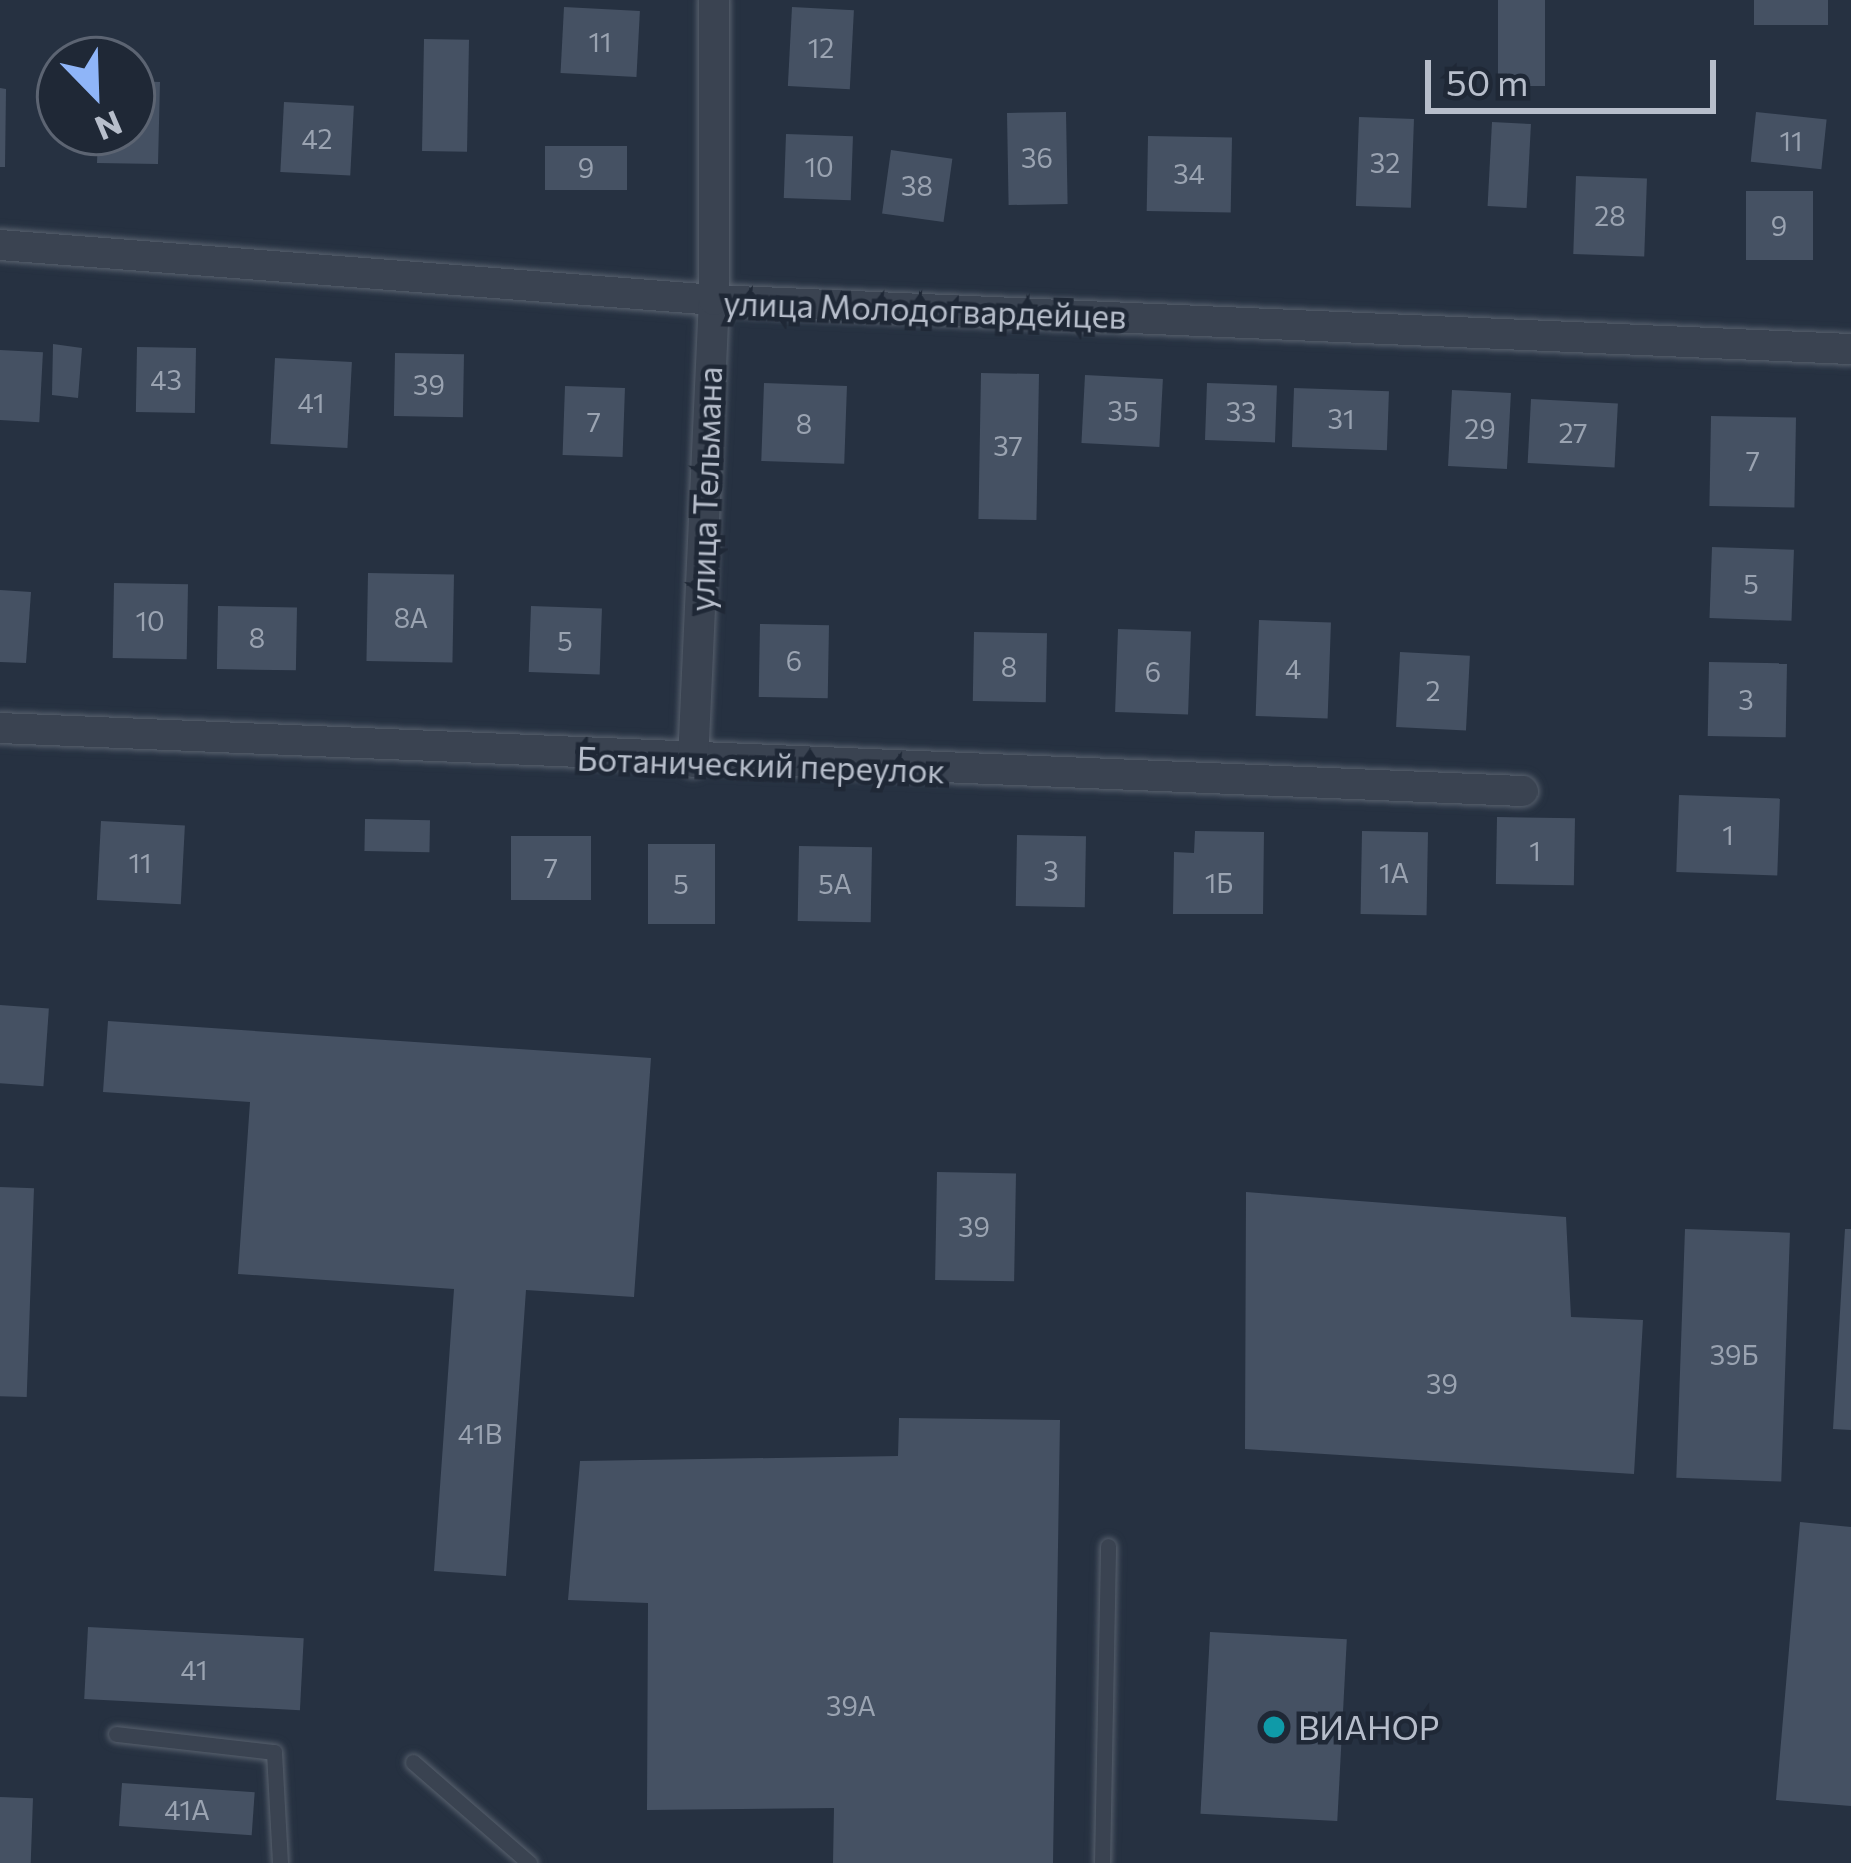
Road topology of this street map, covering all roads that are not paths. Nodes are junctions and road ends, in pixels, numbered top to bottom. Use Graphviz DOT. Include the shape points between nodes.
graph roads {
  1 [pos="714,0"];
  2 [pos="0,245"];
  3 [pos="713,300"];
  4 [pos="1851,349"];
  5 [pos="0,728"];
  6 [pos="694,762"];
  7 [pos="1523,790"];
  8 [pos="1108,1546"];
  9 [pos="116,1734"];
  10 [pos="413,1762"];
  11 [pos="280,1863"];
  12 [pos="529,1863"];
  13 [pos="1102,1863"];
  1 -- 3 [label="street, улица Тельмана"];
  2 -- 3 [label="street, улица Молодогвардейцев"];
  3 -- 4 [label="street, улица Молодогвардейцев"];
  3 -- 6 [label="street, улица Тельмана"];
  5 -- 6 [label="street, Ботанический переулок"];
  6 -- 7 [label="street, Ботанический переулок"];
  8 -- 13 [label="lane"];
  9 -- 11 [label="lane" via="274,1752"];
  10 -- 12 [label="lane"];
}
